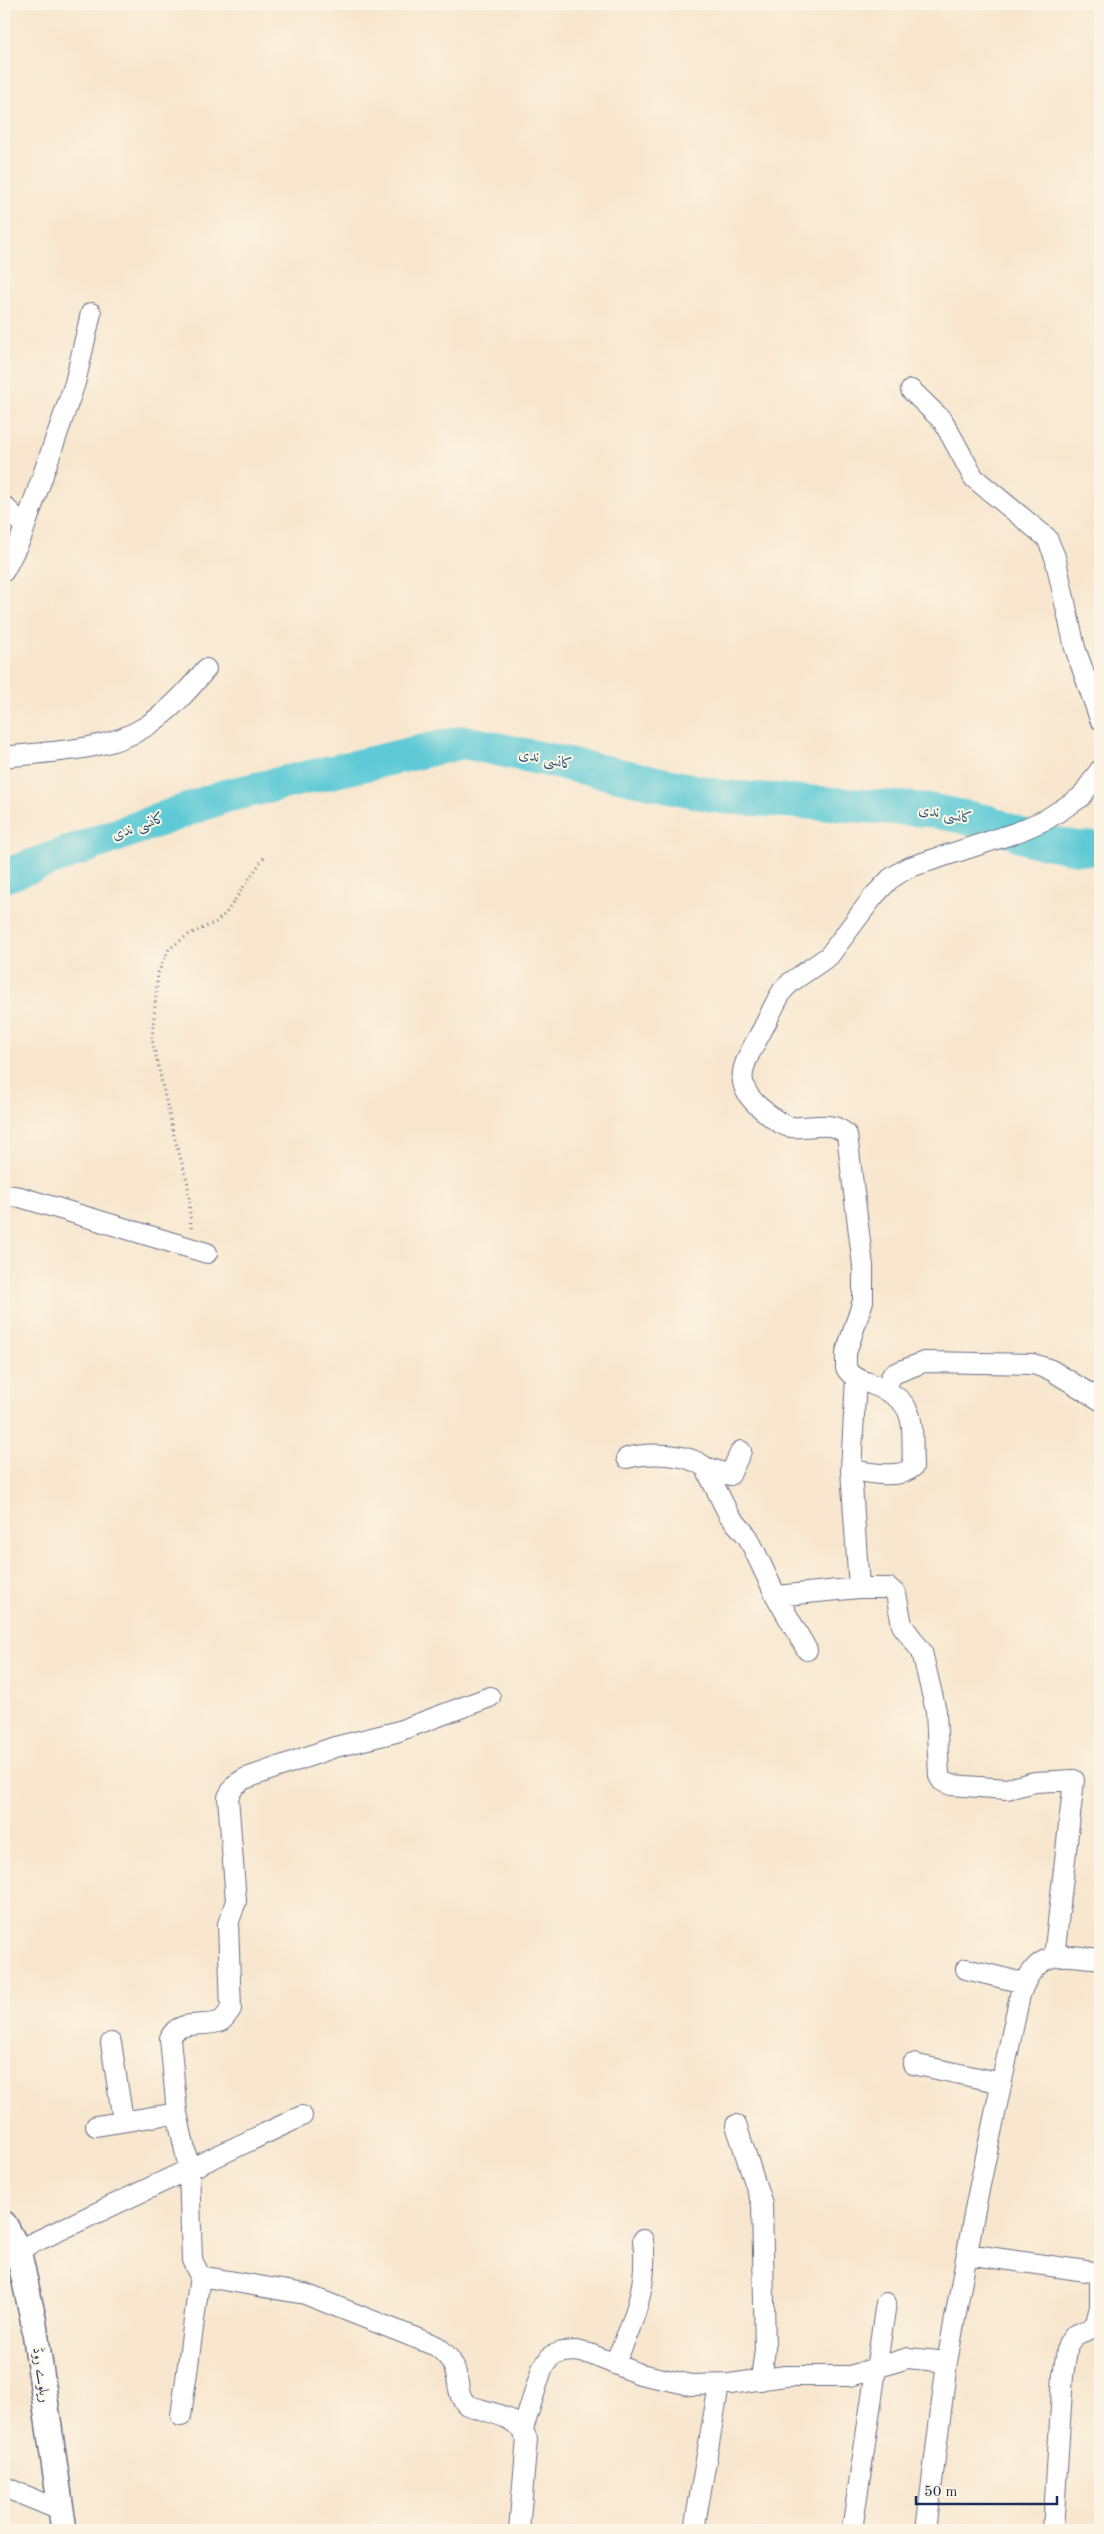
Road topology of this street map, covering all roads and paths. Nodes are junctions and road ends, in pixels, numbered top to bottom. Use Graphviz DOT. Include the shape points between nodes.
graph roads {
  1 [pos="91,313"];
  2 [pos="911,390"];
  3 [pos="4,506"];
  4 [pos="24,526"];
  5 [pos="4,571"];
  6 [pos="206,669"];
  7 [pos="1100,719"];
  8 [pos="4,757"];
  9 [pos="1100,770"];
  10 [pos="264,857"];
  11 [pos="4,1195"];
  12 [pos="200,1251"];
  13 [pos="856,1378"];
  14 [pos="884,1389"];
  15 [pos="1100,1400"];
  16 [pos="741,1451"];
  17 [pos="627,1458"];
  18 [pos="705,1467"];
  19 [pos="851,1470"];
  20 [pos="859,1588"];
  21 [pos="776,1596"];
  22 [pos="807,1650"];
  23 [pos="490,1697"];
  24 [pos="1054,1957"];
  25 [pos="1100,1959"];
  26 [pos="966,1969"];
  27 [pos="1024,1983"];
  28 [pos="111,2042"];
  29 [pos="913,2064"];
  30 [pos="1002,2083"];
  31 [pos="177,2113"];
  32 [pos="302,2116"];
  33 [pos="123,2121"];
  34 [pos="736,2125"];
  35 [pos="96,2126"];
  36 [pos="189,2169"];
  37 [pos="4,2224"];
  38 [pos="643,2240"];
  39 [pos="18,2250"];
  40 [pos="967,2254"];
  41 [pos="1100,2273"];
  42 [pos="200,2276"];
  43 [pos="1100,2281"];
  44 [pos="886,2303"];
  45 [pos="947,2362"];
  46 [pos="614,2364"];
  47 [pos="878,2367"];
  48 [pos="762,2380"];
  49 [pos="718,2385"];
  50 [pos="181,2416"];
  51 [pos="523,2429"];
  52 [pos="4,2486"];
  53 [pos="62,2520"];
  54 [pos="519,2530"];
  55 [pos="694,2530"];
  56 [pos="852,2530"];
  57 [pos="926,2530"];
  58 [pos="1054,2530"];
  1 -- 4 [label="street" via="75,383"];
  2 -- 7 [label="street" via="943,421 974,478 1047,538 1055,557 1075,648"];
  3 -- 4 [label="street"];
  4 -- 5 [label="street"];
  6 -- 8 [label="street" via="159,717 123,738 96,745"];
  9 -- 13 [label="street" via="1081,797 1047,819 1015,833 911,867 890,879 829,956 783,990 747,1054 742,1085 761,1109 780,1123 792,1127 834,1126 846,1135 863,1266 863,1306 844,1361 849,1374"];
  10 -- 12 [label="path" via="226,913 169,949 158,973 152,1039 188,1184"];
  11 -- 12 [label="street"];
  13 -- 14 [label="street"];
  13 -- 19 [label="street"];
  14 -- 15 [label="street" via="893,1374 924,1362 1033,1364 1051,1370"];
  14 -- 19 [label="street" via="903,1401 909,1411 913,1468 897,1474"];
  16 -- 18 [label="street" via="730,1475"];
  17 -- 18 [label="street" via="652,1453"];
  18 -- 21 [label="street" via="729,1515 748,1537"];
  19 -- 20 [label="street"];
  20 -- 21 [label="street"];
  20 -- 24 [label="street" via="889,1588 896,1594 902,1626 922,1652 936,1711 939,1776 942,1781 951,1785 1007,1789 1035,1782 1074,1780"];
  21 -- 22 [label="street"];
  23 -- 31 [label="street" via="396,1732 335,1747 244,1778 230,1791 236,1901 228,1924 231,2009 220,2021 193,2024 173,2031 170,2038"];
  24 -- 25 [label="street" via="1061,1954"];
  24 -- 27 [label="street" via="1037,1964"];
  26 -- 27 [label="street"];
  27 -- 30 [label="street"];
  28 -- 33 [label="street"];
  29 -- 30 [label="street"];
  30 -- 40 [label="street"];
  31 -- 33 [label="street"];
  31 -- 36 [label="street"];
  32 -- 36 [label="street"];
  33 -- 35 [label="street"];
  34 -- 48 [label="street" via="762,2204 765,2349"];
  36 -- 39 [label="street"];
  36 -- 42 [label="street" via="192,2260"];
  37 -- 39 [label="main road, ریلوے روڈ"];
  38 -- 46 [label="street" via="638,2305 628,2337"];
  39 -- 53 [label="main road, ریلوے روڈ" via="33,2318"];
  40 -- 41 [label="street"];
  40 -- 45 [label="street"];
  42 -- 50 [label="street"];
  42 -- 51 [label="street" via="305,2294 436,2346 454,2364 463,2401 467,2405 504,2417"];
  43 -- 58 [label="street" via="1096,2324 1075,2335 1068,2344 1062,2375"];
  44 -- 47 [label="street"];
  45 -- 47 [label="street" via="908,2358"];
  45 -- 57 [label="street"];
  46 -- 49 [label="street" via="640,2374 690,2385"];
  46 -- 51 [label="street" via="576,2351 551,2356 542,2369"];
  47 -- 48 [label="street" via="850,2376 785,2376"];
  47 -- 56 [label="street"];
  48 -- 49 [label="street"];
  49 -- 55 [label="street"];
  51 -- 54 [label="street" via="527,2439"];
  52 -- 53 [label="street"];
}
